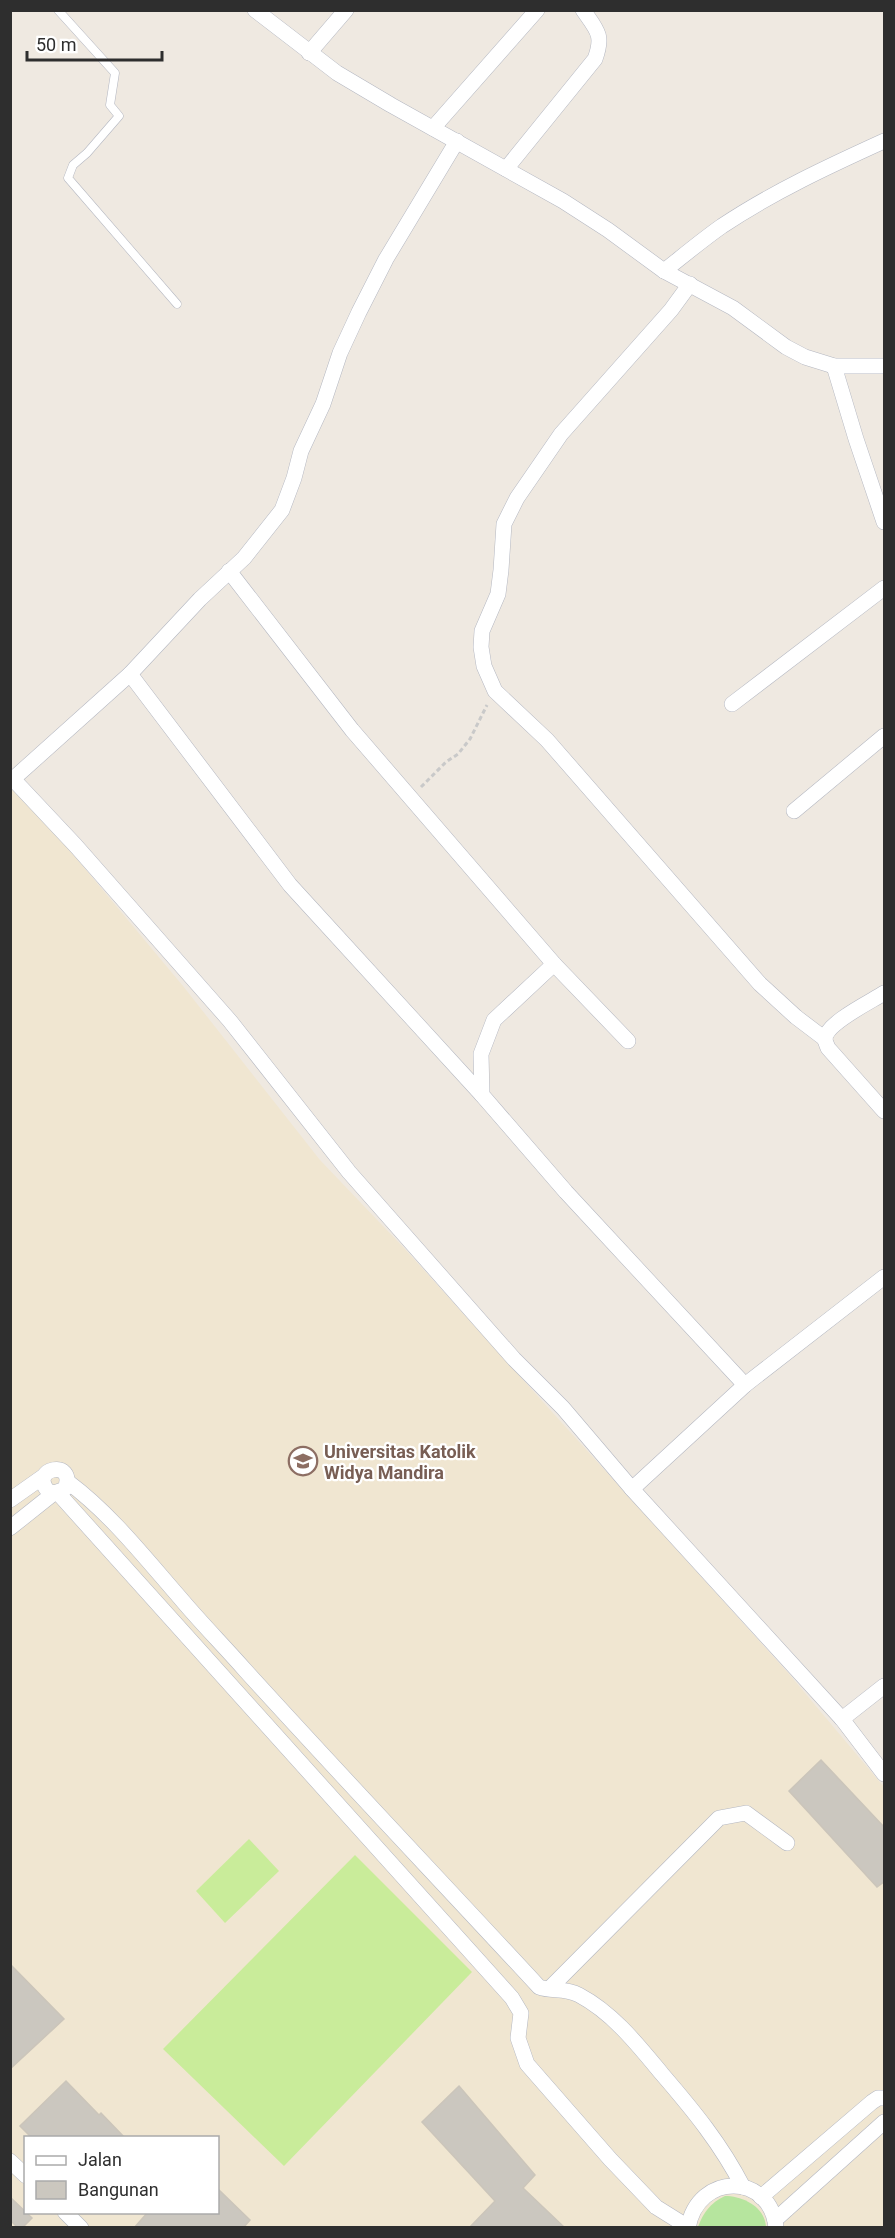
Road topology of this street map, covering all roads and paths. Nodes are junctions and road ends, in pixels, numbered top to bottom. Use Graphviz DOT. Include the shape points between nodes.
graph roads {
  1 [pos="58,10"];
  2 [pos="255,10"];
  3 [pos="346,10"];
  4 [pos="537,10"];
  5 [pos="583,10"];
  6 [pos="309,53"];
  7 [pos="433,128"];
  8 [pos="457,141"];
  9 [pos="885,141"];
  10 [pos="506,169"];
  11 [pos="664,271"];
  12 [pos="690,284"];
  13 [pos="177,304"];
  14 [pos="834,366"];
  15 [pos="885,366"];
  16 [pos="885,522"];
  17 [pos="229,571"];
  18 [pos="885,588"];
  19 [pos="130,674"];
  20 [pos="495,691"];
  21 [pos="732,704"];
  22 [pos="885,736"];
  23 [pos="410,795"];
  24 [pos="794,811"];
  25 [pos="554,964"];
  26 [pos="885,993"];
  27 [pos="825,1039"];
  28 [pos="628,1041"];
  29 [pos="482,1095"];
  30 [pos="885,1111"];
  31 [pos="885,1277"];
  32 [pos="745,1385"];
  33 [pos="44,1476"];
  34 [pos="632,1489"];
  35 [pos="60,1490"];
  36 [pos="10,1500"];
  37 [pos="10,1528"];
  38 [pos="885,1686"];
  39 [pos="842,1719"];
  40 [pos="885,1774"];
  41 [pos="787,1843"];
  42 [pos="550,1989"];
  43 [pos="885,2098"];
  44 [pos="885,2122"];
  45 [pos="10,2162"];
  46 [pos="24,2174"];
  47 [pos="743,2187"];
  48 [pos="761,2197"];
  49 [pos="67,2214"];
  50 [pos="775,2224"];
  51 [pos="688,2227"];
  52 [pos="81,2228"];
  1 -- 13 [label="lane" via="115,73 110,105 119,116 73,165 68,178"];
  2 -- 6 [label="street"];
  3 -- 6 [label="street"];
  4 -- 7 [label="street"];
  5 -- 10 [label="street" via="600,38 595,59"];
  6 -- 7 [label="street"];
  7 -- 8 [label="street"];
  8 -- 10 [label="street"];
  8 -- 17 [label="street" via="359,312 301,451 282,510"];
  9 -- 11 [label="street" via="817,171 722,226"];
  10 -- 11 [label="street" via="599,224"];
  11 -- 12 [label="street"];
  12 -- 14 [label="street" via="786,347"];
  12 -- 20 [label="street" via="561,434 504,524 498,594 482,631 481,647"];
  14 -- 15 [label="street"];
  14 -- 16 [label="street"];
  17 -- 19 [label="street"];
  17 -- 23 [label="street" via="345,722"];
  18 -- 21 [label="street"];
  19 -- 29 [label="street" via="290,885"];
  19 -- 34 [label="street" via="13,779 230,1021 349,1172"];
  20 -- 23 [label="path" via="458,754"];
  20 -- 27 [label="street" via="547,740 760,984"];
  22 -- 24 [label="street"];
  23 -- 25 [label="street"];
  25 -- 28 [label="street"];
  25 -- 29 [label="street" via="494,1020 481,1054"];
  26 -- 27 [label="street" via="839,1020"];
  27 -- 30 [label="street" via="828,1048"];
  29 -- 32 [label="street"];
  31 -- 32 [label="street"];
  32 -- 34 [label="street"];
  33 -- 35 [label="street" via="45,1487"];
  33 -- 35 [label="street" via="49,1471 61,1470 66,1475"];
  33 -- 36 [label="street"];
  34 -- 39 [label="street"];
  35 -- 37 [label="street"];
  35 -- 42 [label="street" via="80,1491 142,1552 334,1768 539,1987"];
  35 -- 51 [label="street" via="512,1998 520,2013 518,2038 527,2064 656,2207"];
  38 -- 39 [label="street"];
  39 -- 40 [label="street"];
  41 -- 42 [label="street" via="746,1813 719,1818"];
  42 -- 47 [label="street" via="566,1989 609,2016 695,2113 728,2157"];
  43 -- 48 [label="street" via="872,2102"];
  44 -- 50 [label="street"];
  45 -- 46 [label="street"];
  47 -- 48 [label="street"];
  47 -- 51 [label="street" via="722,2187 702,2197"];
  48 -- 50 [label="street"];
  49 -- 52 [label="street"];
}
